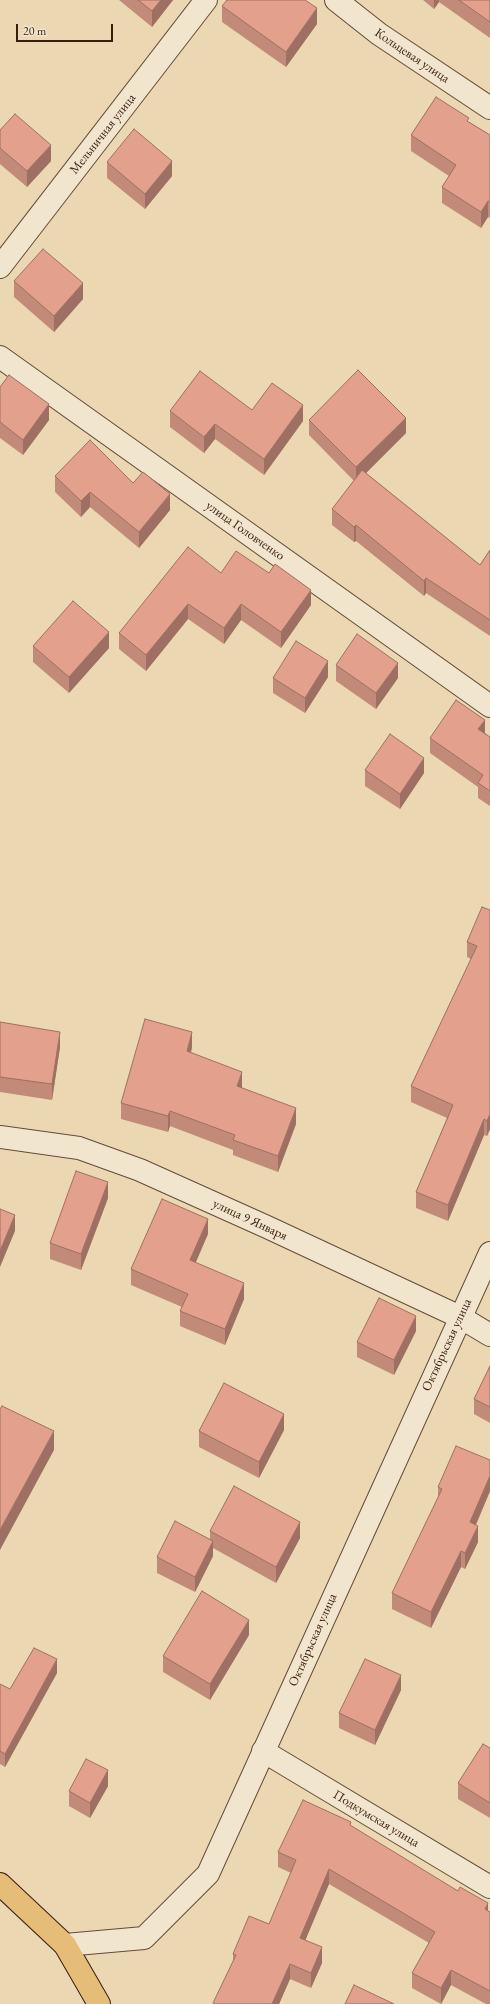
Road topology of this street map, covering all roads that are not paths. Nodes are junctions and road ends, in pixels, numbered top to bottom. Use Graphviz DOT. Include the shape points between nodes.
graph roads {
  1 [pos="206,0"];
  2 [pos="336,0"];
  3 [pos="490,108"];
  4 [pos="0,267"];
  5 [pos="0,357"];
  6 [pos="490,706"];
  7 [pos="0,1137"];
  8 [pos="490,1253"];
  9 [pos="460,1317"];
  10 [pos="490,1335"];
  11 [pos="263,1751"];
  12 [pos="0,1884"];
  13 [pos="490,1887"];
  14 [pos="65,1945"];
  15 [pos="100,2004"];
  1 -- 4 [label="street, Мельничная улица"];
  2 -- 3 [label="street, Кольцевая улица" via="379,34"];
  5 -- 6 [label="street, улица Головченко"];
  7 -- 9 [label="street, улица 9 Января" via="78,1148 140,1170"];
  8 -- 9 [label="street, Октябрьская улица"];
  9 -- 10 [label="street, улица 9 Января"];
  9 -- 11 [label="street, Октябрьская улица"];
  11 -- 13 [label="street, Подкумская улица"];
  11 -- 14 [label="street, Октябрьская улица" via="208,1874 144,1938"];
  12 -- 14 [label="main road"];
  14 -- 15 [label="main road"];
}
